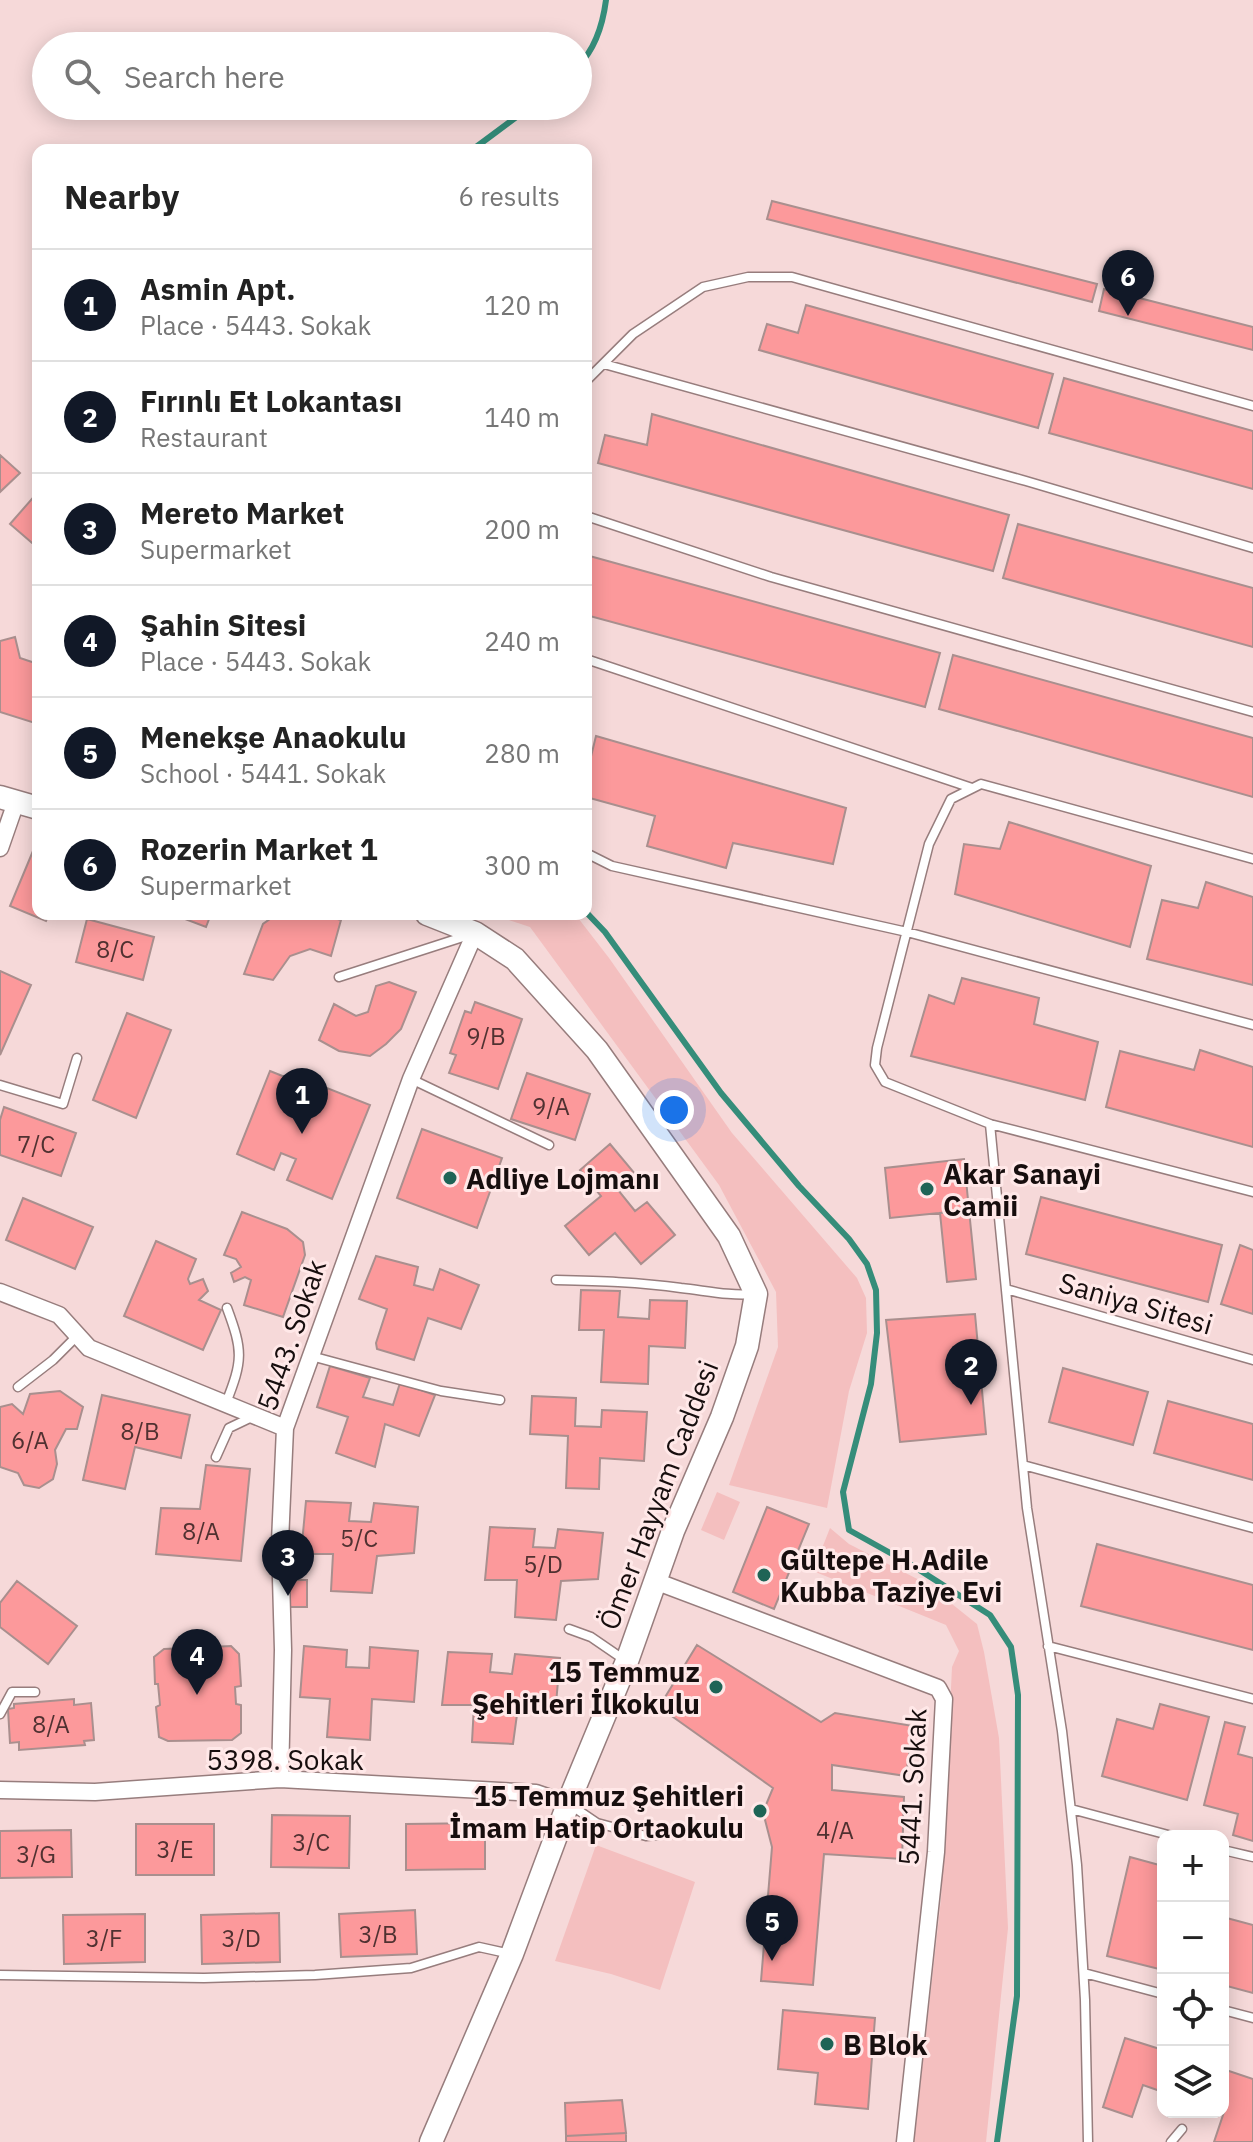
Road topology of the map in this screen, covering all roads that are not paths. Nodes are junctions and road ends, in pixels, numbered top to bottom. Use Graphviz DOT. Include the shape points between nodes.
graph roads {
  1 [pos="604,364"];
  2 [pos="592,375"];
  3 [pos="1253,406"];
  4 [pos="592,518"];
  5 [pos="1253,548"];
  6 [pos="592,661"];
  7 [pos="1253,712"];
  8 [pos="972,788"];
  9 [pos="18,802"];
  10 [pos="0,848"];
  11 [pos="592,856"];
  12 [pos="1253,859"];
  13 [pos="442,920"];
  14 [pos="907,932"];
  15 [pos="475,933"];
  16 [pos="339,977"];
  17 [pos="1253,1025"];
  18 [pos="77,1058"];
  19 [pos="411,1079"];
  20 [pos="0,1085"];
  21 [pos="990,1124"];
  22 [pos="549,1145"];
  23 [pos="1253,1192"];
  24 [pos="556,1280"];
  25 [pos="1006,1289"];
  26 [pos="0,1292"];
  27 [pos="756,1294"];
  28 [pos="227,1308"];
  29 [pos="78,1336"];
  30 [pos="310,1356"];
  31 [pos="1253,1360"];
  32 [pos="18,1387"];
  33 [pos="500,1400"];
  34 [pos="226,1403"];
  35 [pos="253,1417"];
  36 [pos="285,1428"];
  37 [pos="216,1457"];
  38 [pos="1023,1465"];
  39 [pos="1253,1528"];
  40 [pos="655,1581"];
  41 [pos="569,1629"];
  42 [pos="1048,1646"];
  43 [pos="627,1661"];
  44 [pos="35,1692"];
  45 [pos="1253,1699"];
  46 [pos="0,1714"];
  47 [pos="280,1779"];
  48 [pos="0,1790"];
  49 [pos="568,1804"];
  50 [pos="1071,1809"];
  51 [pos="716,1830"];
  52 [pos="1157,1832"];
  53 [pos="1229,1851"];
  54 [pos="1253,1857"];
  55 [pos="512,1954"];
  56 [pos="1084,1973"];
  57 [pos="0,1975"];
  58 [pos="1157,1992"];
  59 [pos="1229,2012"];
  60 [pos="1253,2018"];
  61 [pos="1182,2129"];
  62 [pos="431,2142"];
  63 [pos="905,2142"];
  64 [pos="1088,2142"];
  65 [pos="1171,2142"];
  1 -- 2 [label="lane"];
  1 -- 3 [label="lane" via="633,334 703,287 748,277 792,277"];
  1 -- 5 [label="lane"];
  4 -- 7 [label="lane" via="785,581"];
  6 -- 8 [label="lane"];
  8 -- 12 [label="lane" via="981,784"];
  8 -- 14 [label="lane" via="951,799 929,844"];
  9 -- 10 [label="street"];
  11 -- 14 [label="lane" via="612,866"];
  13 -- 15 [label="street"];
  14 -- 17 [label="lane"];
  14 -- 21 [label="lane" via="875,1065 885,1082"];
  15 -- 16 [label="lane"];
  15 -- 19 [label="street, 5443. Sokak"];
  15 -- 27 [label="street" via="515,959 597,1050 729,1236"];
  18 -- 20 [label="lane" via="63,1104"];
  19 -- 22 [label="lane"];
  19 -- 30 [label="street, 5443. Sokak"];
  21 -- 23 [label="lane"];
  21 -- 25 [label="lane"];
  24 -- 27 [label="lane"];
  25 -- 31 [label="lane, Saniya Sitesi"];
  25 -- 38 [label="lane"];
  26 -- 29 [label="street" via="59,1315"];
  27 -- 40 [label="street, Ömer Hayyam Caddesi" via="747,1346"];
  28 -- 34 [label="lane" via="240,1359"];
  29 -- 32 [label="lane"];
  29 -- 34 [label="street" via="89,1348"];
  30 -- 33 [label="lane" via="441,1391"];
  30 -- 36 [label="street, 5443. Sokak"];
  34 -- 35 [label="street"];
  35 -- 36 [label="street"];
  35 -- 37 [label="lane" via="229,1428"];
  36 -- 47 [label="street, 5443. Sokak"];
  38 -- 39 [label="lane"];
  38 -- 42 [label="lane"];
  40 -- 43 [label="street, Ömer Hayyam Caddesi"];
  40 -- 63 [label="street, 5441. Sokak" via="938,1688 944,1699 936,1852"];
  41 -- 43 [label="lane"];
  42 -- 45 [label="lane"];
  42 -- 50 [label="lane"];
  43 -- 49 [label="street, Ömer Hayyam Caddesi"];
  44 -- 46 [label="lane" via="12,1692"];
  47 -- 48 [label="street, 5398. Sokak" via="95,1792"];
  47 -- 49 [label="street, 5398. Sokak" via="536,1793"];
  49 -- 51 [label="lane" via="597,1823 646,1836"];
  49 -- 55 [label="street, Ömer Hayyam Caddesi"];
  50 -- 52 [label="lane"];
  50 -- 56 [label="lane"];
  53 -- 54 [label="lane"];
  55 -- 57 [label="lane" via="479,1947 411,1968 315,1975"];
  55 -- 62 [label="street, Ömer Hayyam Caddesi"];
  56 -- 58 [label="lane"];
  56 -- 64 [label="lane"];
  59 -- 60 [label="lane"];
  61 -- 65 [label="lane"];
}
